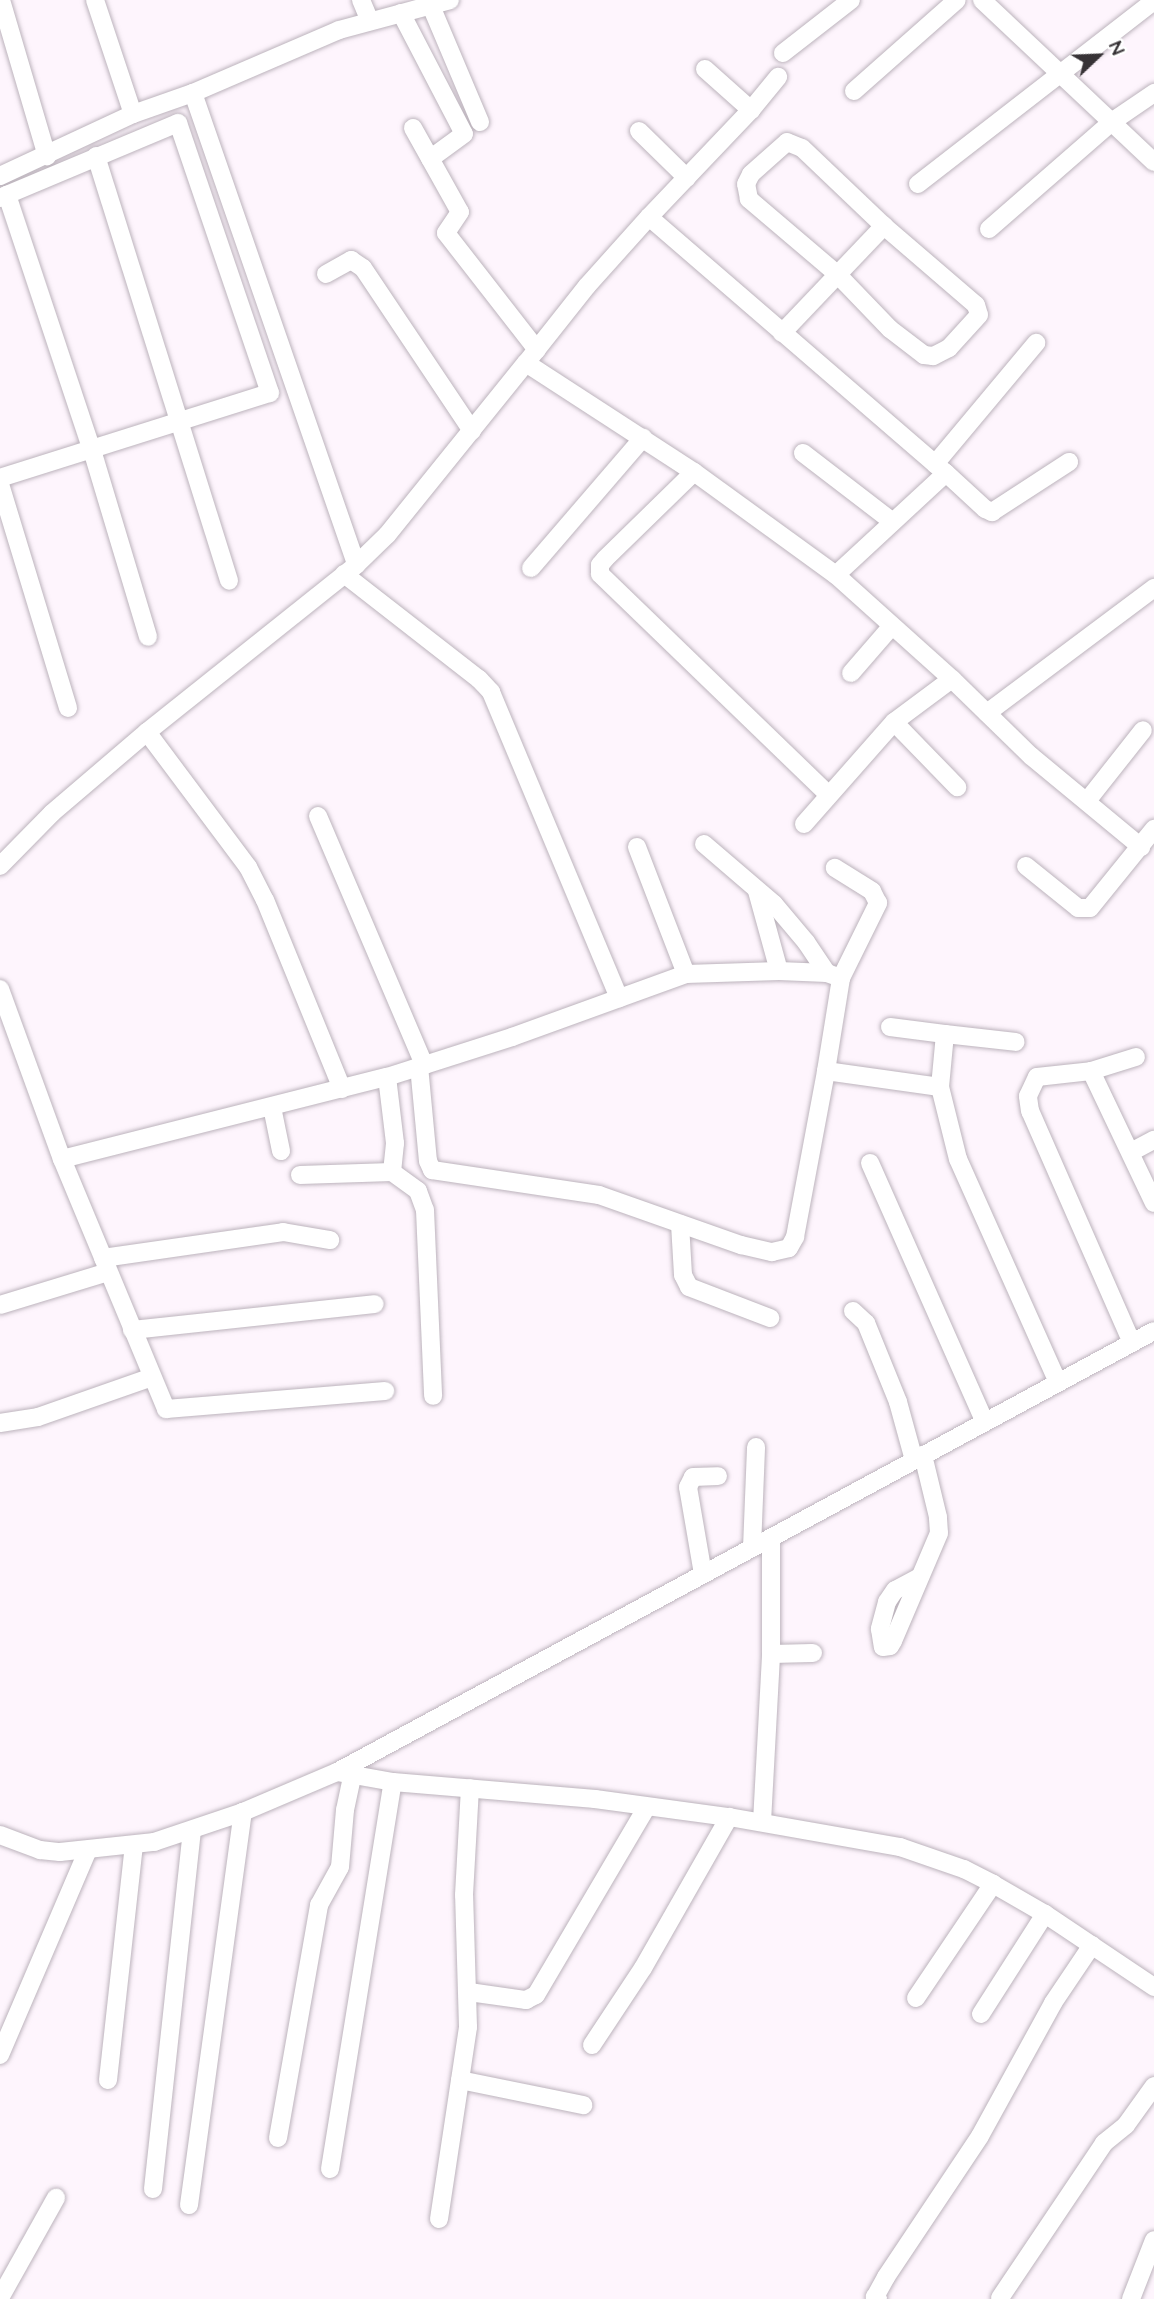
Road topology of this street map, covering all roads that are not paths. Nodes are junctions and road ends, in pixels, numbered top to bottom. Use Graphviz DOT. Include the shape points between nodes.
graph roads {
  1 [pos="95,0"];
  2 [pos="361,0"];
  3 [pos="450,0"];
  4 [pos="851,0"];
  5 [pos="957,0"];
  6 [pos="982,0"];
  7 [pos="1154,1"];
  8 [pos="431,6"];
  9 [pos="2,9"];
  10 [pos="401,13"];
  11 [pos="370,21"];
  12 [pos="783,52"];
  13 [pos="705,69"];
  14 [pos="1060,71"];
  15 [pos="778,77"];
  16 [pos="854,92"];
  17 [pos="193,93"];
  18 [pos="1154,93"];
  19 [pos="751,110"];
  20 [pos="133,114"];
  21 [pos="1113,121"];
  22 [pos="480,122"];
  23 [pos="413,128"];
  24 [pos="639,131"];
  25 [pos="47,156"];
  26 [pos="96,156"];
  27 [pos="430,159"];
  28 [pos="1154,162"];
  29 [pos="0,176"];
  30 [pos="687,178"];
  31 [pos="918,184"];
  32 [pos="4,196"];
  33 [pos="649,217"];
  34 [pos="884,226"];
  35 [pos="989,229"];
  36 [pos="326,274"];
  37 [pos="837,274"];
  38 [pos="782,333"];
  39 [pos="1036,343"];
  40 [pos="532,357"];
  41 [pos="181,423"];
  42 [pos="472,431"];
  43 [pos="643,438"];
  44 [pos="92,450"];
  45 [pos="803,453"];
  46 [pos="1069,462"];
  47 [pos="940,468"];
  48 [pos="694,472"];
  49 [pos="0,478"];
  50 [pos="0,484"];
  51 [pos="893,522"];
  52 [pos="531,568"];
  53 [pos="350,570"];
  54 [pos="836,575"];
  55 [pos="229,581"];
  56 [pos="1154,588"];
  57 [pos="891,627"];
  58 [pos="148,637"];
  59 [pos="851,673"];
  60 [pos="952,679"];
  61 [pos="68,708"];
  62 [pos="987,713"];
  63 [pos="894,722"];
  64 [pos="1143,730"];
  65 [pos="147,732"];
  66 [pos="957,787"];
  67 [pos="830,795"];
  68 [pos="1087,801"];
  69 [pos="318,816"];
  70 [pos="804,824"];
  71 [pos="1154,829"];
  72 [pos="704,844"];
  73 [pos="636,846"];
  74 [pos="1142,847"];
  75 [pos="0,866"];
  76 [pos="1026,866"];
  77 [pos="835,868"];
  78 [pos="757,891"];
  79 [pos="779,971"];
  80 [pos="686,974"];
  81 [pos="834,975"];
  82 [pos="0,989"];
  83 [pos="620,998"];
  84 [pos="890,1027"];
  85 [pos="945,1034"];
  86 [pos="1016,1042"];
  87 [pos="1136,1057"];
  88 [pos="422,1065"];
  89 [pos="1091,1070"];
  90 [pos="826,1071"];
  91 [pos="387,1077"];
  92 [pos="940,1087"];
  93 [pos="342,1089"];
  94 [pos="272,1107"];
  95 [pos="1154,1140"];
  96 [pos="281,1151"];
  97 [pos="1131,1152"];
  98 [pos="62,1159"];
  99 [pos="870,1163"];
  100 [pos="393,1172"];
  101 [pos="300,1175"];
  102 [pos="1153,1200"];
  103 [pos="680,1224"];
  104 [pos="330,1240"];
  105 [pos="106,1265"];
  106 [pos="375,1304"];
  107 [pos="0,1305"];
  108 [pos="853,1311"];
  109 [pos="770,1318"];
  110 [pos="132,1330"];
  111 [pos="1154,1331"];
  112 [pos="1132,1343"];
  113 [pos="152,1377"];
  114 [pos="1058,1383"];
  115 [pos="385,1391"];
  116 [pos="433,1396"];
  117 [pos="985,1422"];
  118 [pos="0,1423"];
  119 [pos="756,1447"];
  120 [pos="919,1458"];
  121 [pos="718,1476"];
  122 [pos="771,1538"];
  123 [pos="752,1548"];
  124 [pos="702,1574"];
  125 [pos="918,1578"];
  126 [pos="813,1653"];
  127 [pos="771,1654"];
  128 [pos="345,1774"];
  129 [pos="393,1782"];
  130 [pos="470,1787"];
  131 [pos="646,1808"];
  132 [pos="243,1812"];
  133 [pos="729,1817"];
  134 [pos="762,1822"];
  135 [pos="192,1831"];
  136 [pos="0,1835"];
  137 [pos="134,1845"];
  138 [pos="87,1852"];
  139 [pos="993,1884"];
  140 [pos="1045,1914"];
  141 [pos="1092,1945"];
  142 [pos="1154,1987"];
  143 [pos="469,1992"];
  144 [pos="916,1998"];
  145 [pos="981,2014"];
  146 [pos="592,2045"];
  147 [pos="0,2055"];
  148 [pos="108,2080"];
  149 [pos="460,2080"];
  150 [pos="1154,2086"];
  151 [pos="583,2105"];
  152 [pos="278,2138"];
  153 [pos="330,2169"];
  154 [pos="153,2189"];
  155 [pos="56,2198"];
  156 [pos="188,2205"];
  157 [pos="439,2219"];
  158 [pos="1154,2240"];
  159 [pos="0,2298"];
  160 [pos="876,2298"];
  161 [pos="1000,2298"];
  162 [pos="1131,2299"];
  1 -- 20 [label="street"];
  2 -- 11 [label="street"];
  3 -- 8 [label="street"];
  4 -- 12 [label="street"];
  5 -- 16 [label="street"];
  6 -- 14 [label="street"];
  7 -- 14 [label="street"];
  8 -- 10 [label="street"];
  8 -- 22 [label="street"];
  9 -- 25 [label="street"];
  10 -- 11 [label="street"];
  10 -- 27 [label="street" via="464,134"];
  11 -- 17 [label="street"];
  13 -- 19 [label="street"];
  14 -- 21 [label="street"];
  14 -- 31 [label="street"];
  15 -- 19 [label="street"];
  17 -- 20 [label="street"];
  17 -- 53 [label="street"];
  18 -- 21 [label="street"];
  19 -- 30 [label="street"];
  20 -- 25 [label="street"];
  21 -- 28 [label="street"];
  21 -- 35 [label="street"];
  23 -- 27 [label="street"];
  24 -- 30 [label="street"];
  25 -- 29 [label="street"];
  26 -- 32 [label="street"];
  26 -- 41 [label="street"];
  26 -- 41 [label="street" via="178,123 270,386 264,397"];
  27 -- 40 [label="street" via="460,212 446,233"];
  30 -- 33 [label="street"];
  32 -- 44 [label="street"];
  33 -- 38 [label="street"];
  33 -- 40 [label="street"];
  34 -- 37 [label="street"];
  34 -- 37 [label="street" via="795,144 783,143 751,174 746,184 749,198"];
  34 -- 37 [label="street" via="976,305 979,315 949,348 924,355 890,329"];
  36 -- 42 [label="street" via="351,260 363,268"];
  37 -- 38 [label="street"];
  38 -- 47 [label="street"];
  39 -- 47 [label="street"];
  40 -- 42 [label="street"];
  40 -- 43 [label="street"];
  41 -- 44 [label="street"];
  41 -- 55 [label="street"];
  42 -- 53 [label="street" via="387,535"];
  43 -- 48 [label="street"];
  43 -- 52 [label="street"];
  44 -- 49 [label="street"];
  44 -- 58 [label="street"];
  45 -- 51 [label="street"];
  46 -- 47 [label="street" via="992,512"];
  47 -- 51 [label="street"];
  48 -- 54 [label="street"];
  48 -- 67 [label="street" via="605,559 600,574"];
  50 -- 61 [label="street"];
  51 -- 54 [label="street"];
  53 -- 65 [label="street"];
  53 -- 83 [label="street" via="491,692"];
  54 -- 57 [label="street"];
  56 -- 62 [label="street"];
  57 -- 59 [label="street"];
  57 -- 60 [label="street"];
  60 -- 62 [label="street"];
  60 -- 63 [label="street"];
  62 -- 68 [label="street" via="1031,757"];
  63 -- 66 [label="street"];
  63 -- 67 [label="street"];
  64 -- 68 [label="street"];
  65 -- 75 [label="street" via="52,813"];
  65 -- 93 [label="street" via="248,867"];
  67 -- 70 [label="street"];
  68 -- 74 [label="street"];
  69 -- 88 [label="street"];
  71 -- 74 [label="street"];
  72 -- 78 [label="street"];
  73 -- 80 [label="street"];
  74 -- 76 [label="street" via="1098,903 1085,909"];
  77 -- 81 [label="street" via="872,891 878,903"];
  78 -- 79 [label="street"];
  78 -- 81 [label="street"];
  79 -- 80 [label="street"];
  79 -- 81 [label="street"];
  80 -- 83 [label="street"];
  81 -- 90 [label="street"];
  82 -- 98 [label="street"];
  83 -- 88 [label="street"];
  84 -- 85 [label="street"];
  85 -- 86 [label="street"];
  85 -- 92 [label="street"];
  87 -- 89 [label="street"];
  88 -- 91 [label="street"];
  88 -- 103 [label="street" via="432,1170 599,1195"];
  89 -- 97 [label="street"];
  89 -- 112 [label="street" via="1037,1077 1028,1096 1030,1111"];
  90 -- 92 [label="street"];
  90 -- 103 [label="street" via="795,1237 789,1248 772,1252"];
  91 -- 93 [label="street"];
  91 -- 100 [label="street" via="395,1143"];
  92 -- 114 [label="street" via="958,1159"];
  93 -- 94 [label="street"];
  94 -- 96 [label="street"];
  94 -- 98 [label="street"];
  95 -- 97 [label="street"];
  97 -- 102 [label="street"];
  98 -- 105 [label="street"];
  99 -- 117 [label="street"];
  100 -- 101 [label="street"];
  100 -- 116 [label="street" via="418,1191 425,1210"];
  103 -- 109 [label="street" via="683,1275 689,1287"];
  104 -- 105 [label="street" via="283,1232"];
  105 -- 107 [label="street"];
  105 -- 110 [label="street"];
  106 -- 110 [label="street"];
  108 -- 120 [label="street" via="866,1323"];
  110 -- 113 [label="street"];
  111 -- 112 [label="street"];
  112 -- 114 [label="street"];
  113 -- 115 [label="street" via="170,1410"];
  113 -- 118 [label="street" via="38,1417"];
  114 -- 117 [label="street"];
  117 -- 120 [label="street"];
  119 -- 123 [label="street"];
  120 -- 122 [label="street"];
  120 -- 125 [label="street" via="939,1533"];
  121 -- 124 [label="street" via="693,1477 688,1487"];
  122 -- 123 [label="street"];
  122 -- 127 [label="street"];
  123 -- 124 [label="street"];
  124 -- 128 [label="street"];
  126 -- 127 [label="street"];
  127 -- 134 [label="street"];
  128 -- 129 [label="street"];
  128 -- 132 [label="street"];
  128 -- 152 [label="street" via="340,1867 319,1905"];
  129 -- 130 [label="street"];
  129 -- 153 [label="street"];
  130 -- 131 [label="street"];
  130 -- 143 [label="street" via="464,1895"];
  131 -- 133 [label="street"];
  131 -- 143 [label="street" via="536,1995 526,2000"];
  132 -- 135 [label="street"];
  132 -- 156 [label="street"];
  133 -- 134 [label="street"];
  133 -- 146 [label="street" via="643,1968"];
  134 -- 139 [label="street" via="900,1847"];
  135 -- 137 [label="street"];
  135 -- 154 [label="street"];
  136 -- 138 [label="street" via="40,1850"];
  137 -- 138 [label="street"];
  137 -- 148 [label="street"];
  138 -- 147 [label="street"];
  139 -- 140 [label="street"];
  139 -- 144 [label="street"];
  140 -- 141 [label="street"];
  140 -- 145 [label="street"];
  141 -- 142 [label="street"];
  141 -- 160 [label="street" via="1053,2003 980,2136"];
  143 -- 149 [label="street"];
  149 -- 151 [label="street"];
  149 -- 157 [label="street"];
  150 -- 161 [label="street" via="1126,2125 1104,2143"];
  155 -- 159 [label="street"];
  158 -- 162 [label="street"];
}
